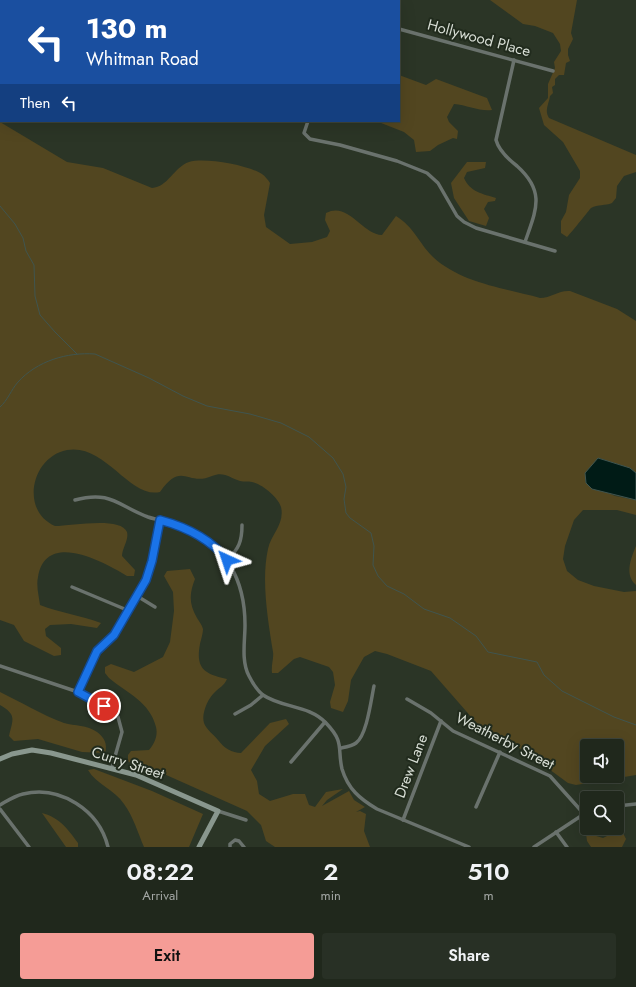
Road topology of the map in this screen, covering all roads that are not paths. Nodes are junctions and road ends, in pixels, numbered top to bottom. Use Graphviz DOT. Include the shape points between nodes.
graph roads {
  1 [pos="400,29"];
  2 [pos="514,60"];
  3 [pos="553,71"];
  4 [pos="308,122"];
  5 [pos="526,242"];
  6 [pos="555,251"];
  7 [pos="75,500"];
  8 [pos="160,520"];
  9 [pos="242,525"];
  10 [pos="227,560"];
  11 [pos="72,587"];
  12 [pos="137,596"];
  13 [pos="155,607"];
  14 [pos="127,610"];
  15 [pos="0,666"];
  16 [pos="374,686"];
  17 [pos="78,692"];
  18 [pos="263,695"];
  19 [pos="407,699"];
  20 [pos="235,714"];
  21 [pos="441,721"];
  22 [pos="325,722"];
  23 [pos="341,748"];
  24 [pos="500,752"];
  25 [pos="0,759"];
  26 [pos="291,762"];
  27 [pos="112,768"];
  28 [pos="0,804"];
  29 [pos="636,804"];
  30 [pos="624,805"];
  31 [pos="476,807"];
  32 [pos="580,807"];
  33 [pos="0,809"];
  34 [pos="218,811"];
  35 [pos="580,817"];
  36 [pos="246,820"];
  37 [pos="403,820"];
  38 [pos="556,832"];
  39 [pos="29,847"];
  40 [pos="108,847"];
  41 [pos="199,847"];
  42 [pos="230,847"];
  43 [pos="244,847"];
  44 [pos="469,847"];
  45 [pos="534,847"];
  46 [pos="567,847"];
  1 -- 2 [label="street, Hollywood Place"];
  2 -- 3 [label="street, Hollywood Place"];
  2 -- 5 [label="street" via="496,140 504,154 526,175 537,198 537,208"];
  4 -- 5 [label="street" via="305,135 316,140 340,145 427,173 438,183 457,216 464,222 476,228"];
  5 -- 6 [label="street"];
  7 -- 8 [label="street" via="101,496"];
  8 -- 10 [label="street" via="193,532 214,546"];
  8 -- 12 [label="street" via="152,561"];
  9 -- 10 [label="street" via="240,544"];
  10 -- 18 [label="street" via="242,596 246,671"];
  11 -- 14 [label="street"];
  12 -- 13 [label="street"];
  12 -- 14 [label="street"];
  14 -- 17 [label="street" via="114,635 97,651"];
  15 -- 17 [label="street"];
  16 -- 23 [label="street" via="364,731 352,745"];
  17 -- 27 [label="street" via="118,717 122,732"];
  18 -- 20 [label="street"];
  18 -- 22 [label="street" via="313,713"];
  19 -- 21 [label="street, Weatherby Street"];
  21 -- 24 [label="street, Weatherby Street" via="453,731"];
  21 -- 37 [label="street, Drew Lane"];
  22 -- 23 [label="street" via="333,731"];
  22 -- 26 [label="street"];
  23 -- 37 [label="street" via="345,778 357,796 377,809"];
  24 -- 31 [label="street"];
  24 -- 32 [label="street, Weatherby Street" via="550,776"];
  25 -- 27 [label="street, Curry Street" via="21,752 41,750"];
  27 -- 34 [label="street, Curry Street" via="142,778"];
  28 -- 40 [label="street" via="33,793 53,793 62,796 85,810 99,824"];
  29 -- 30 [label="street"];
  33 -- 39 [label="street"];
  34 -- 36 [label="street, Curry Street"];
  34 -- 41 [label="street"];
  35 -- 38 [label="street"];
  37 -- 44 [label="street"];
  38 -- 45 [label="street"];
  38 -- 46 [label="street"];
  42 -- 43 [label="street" via="235,840"];
}
